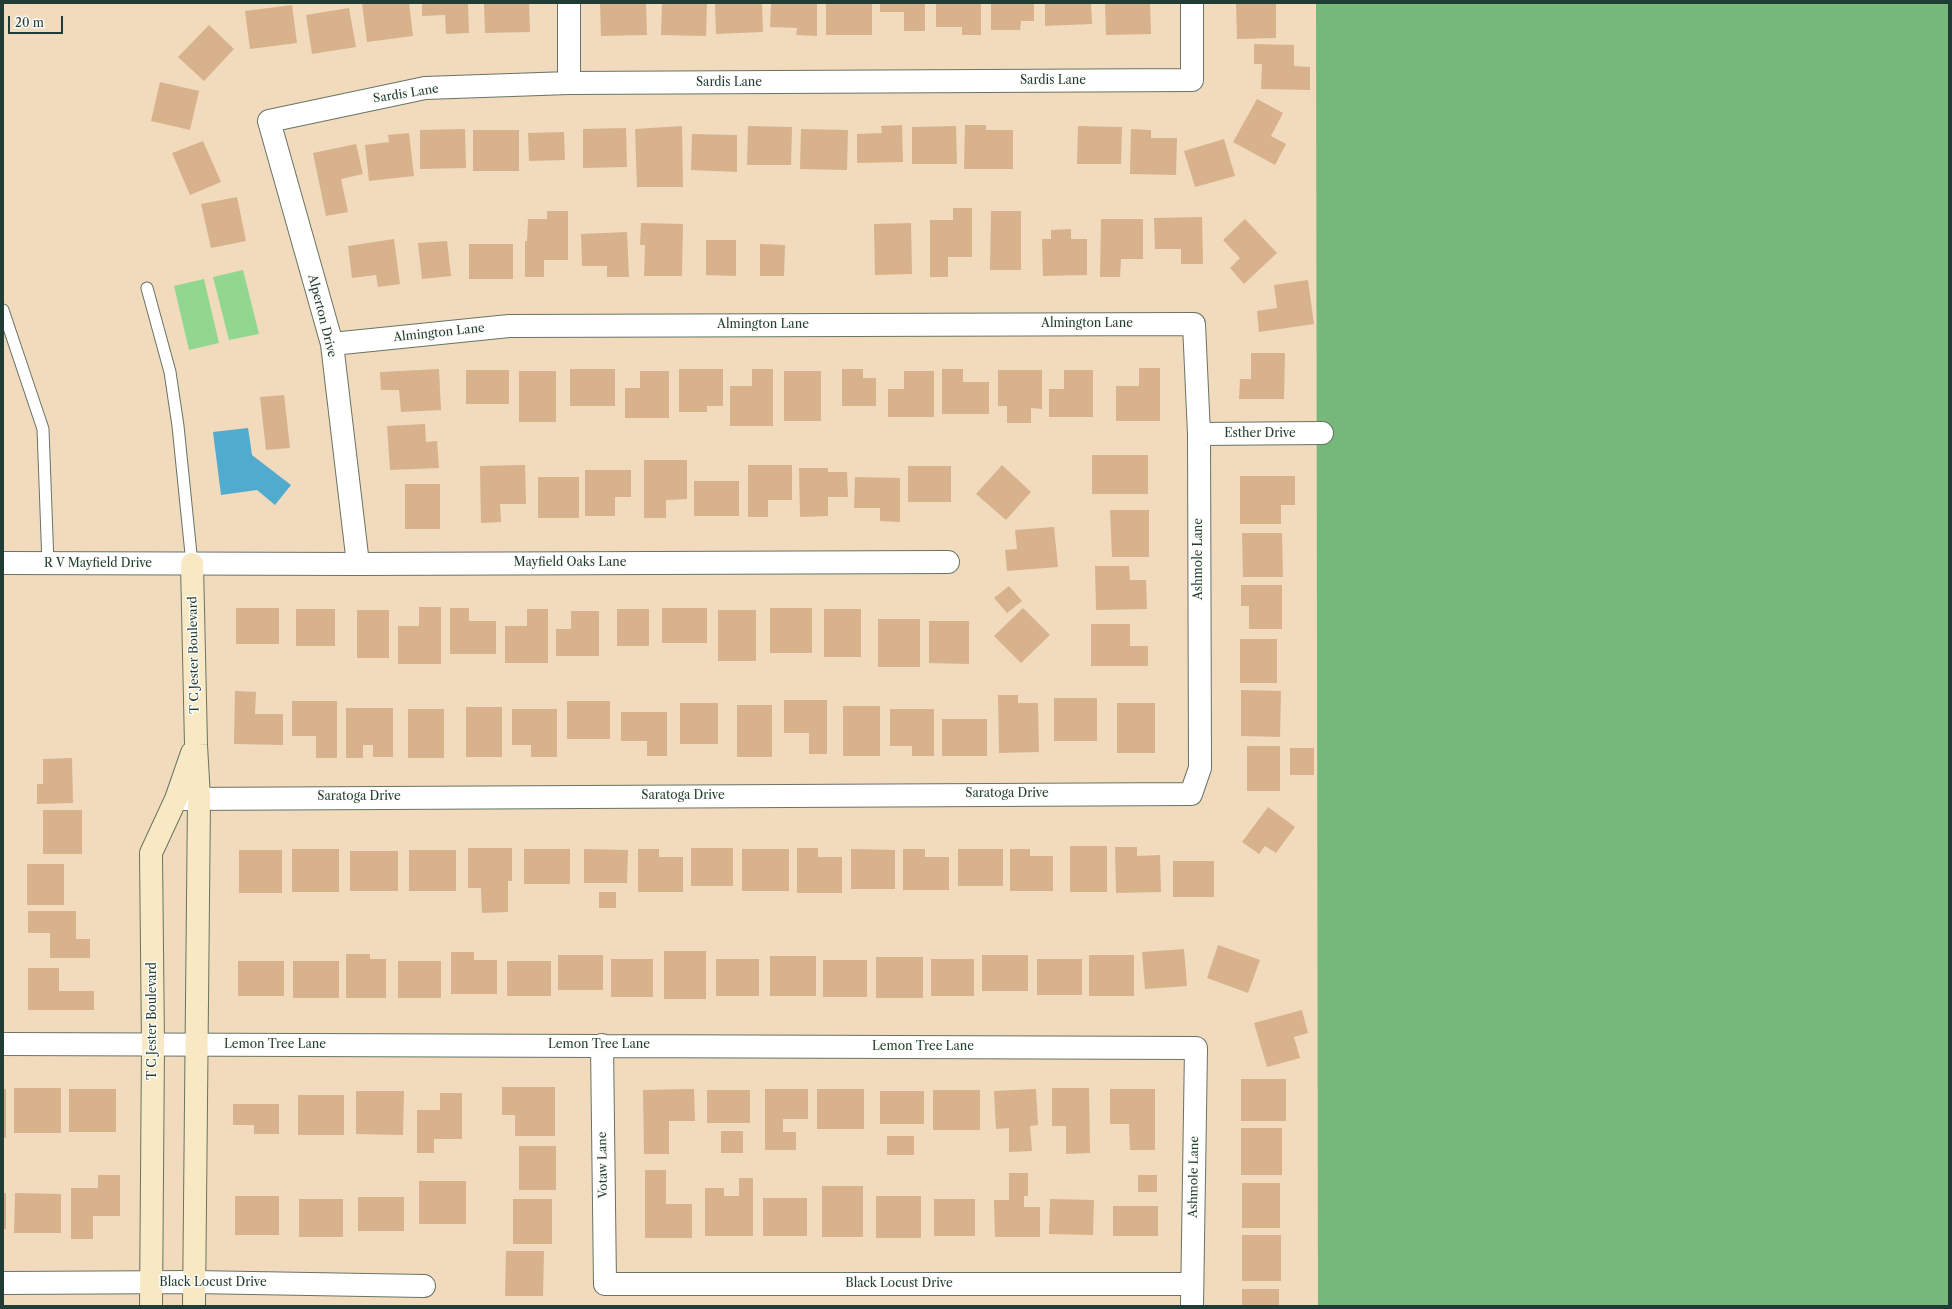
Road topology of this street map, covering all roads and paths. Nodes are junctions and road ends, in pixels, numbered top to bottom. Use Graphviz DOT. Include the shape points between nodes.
graph roads {
  1 [pos="568,3"];
  2 [pos="1192,3"];
  3 [pos="569,83"];
  4 [pos="269,121"];
  5 [pos="147,288"];
  6 [pos="3,310"];
  7 [pos="1194,324"];
  8 [pos="332,344"];
  9 [pos="1322,433"];
  10 [pos="1198,434"];
  11 [pos="948,562"];
  12 [pos="3,564"];
  13 [pos="48,564"];
  14 [pos="192,564"];
  15 [pos="358,564"];
  16 [pos="196,745"];
  17 [pos="1190,794"];
  18 [pos="199,798"];
  19 [pos="176,799"];
  20 [pos="3,1044"];
  21 [pos="153,1045"];
  22 [pos="197,1045"];
  23 [pos="602,1045"];
  24 [pos="1196,1048"];
  25 [pos="194,1282"];
  26 [pos="3,1283"];
  27 [pos="152,1283"];
  28 [pos="605,1284"];
  29 [pos="1192,1284"];
  30 [pos="424,1286"];
  31 [pos="152,1306"];
  32 [pos="194,1306"];
  33 [pos="1192,1306"];
  1 -- 3 [label="street"];
  2 -- 3 [label="street, Sardis Lane" via="1192,80"];
  3 -- 4 [label="street, Sardis Lane" via="425,88"];
  4 -- 8 [label="street, Alperton Drive"];
  5 -- 14 [label="lane" via="170,372"];
  6 -- 13 [label="lane" via="43,429"];
  7 -- 8 [label="street, Almington Lane" via="510,326"];
  7 -- 10 [label="street, Ashmole Lane"];
  8 -- 15 [label="street, Alperton Drive"];
  9 -- 10 [label="street, Esther Drive"];
  10 -- 17 [label="street, Ashmole Lane" via="1200,768"];
  11 -- 15 [label="street, Mayfield Oaks Lane"];
  12 -- 13 [label="street, R V Mayfield Drive"];
  13 -- 14 [label="street, R V Mayfield Drive"];
  14 -- 15 [label="street, Mayfield Oaks Lane"];
  14 -- 16 [label="street, T C Jester Boulevard"];
  16 -- 18 [label="street, T C Jester Boulevard"];
  16 -- 19 [label="street, T C Jester Boulevard"];
  17 -- 18 [label="street, Saratoga Drive"];
  18 -- 19 [label="street, Saratoga Drive"];
  18 -- 22 [label="street, T C Jester Boulevard"];
  19 -- 21 [label="street, T C Jester Boulevard" via="151,853"];
  20 -- 21 [label="street, Lemon Tree Lane"];
  21 -- 22 [label="street, Lemon Tree Lane"];
  21 -- 27 [label="street, T C Jester Boulevard"];
  22 -- 23 [label="street, Lemon Tree Lane"];
  22 -- 25 [label="street, T C Jester Boulevard"];
  23 -- 24 [label="street, Lemon Tree Lane"];
  23 -- 28 [label="street, Votaw Lane"];
  24 -- 29 [label="street, Ashmole Lane"];
  25 -- 27 [label="street, Black Locust Drive"];
  25 -- 30 [label="street, Black Locust Drive"];
  25 -- 32 [label="street, T C Jester Boulevard"];
  26 -- 27 [label="street, Black Locust Drive"];
  27 -- 31 [label="street, T C Jester Boulevard"];
  28 -- 29 [label="street, Black Locust Drive"];
  29 -- 33 [label="street, Ashmole Lane"];
}
